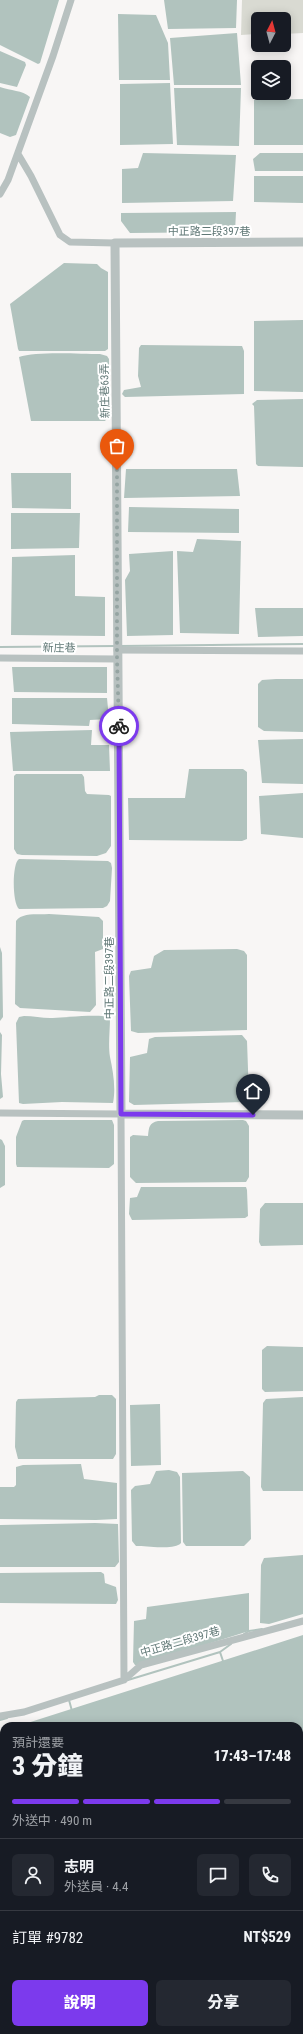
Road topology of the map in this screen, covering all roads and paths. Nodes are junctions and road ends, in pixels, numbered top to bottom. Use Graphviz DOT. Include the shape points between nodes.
graph roads {
  1 [pos="71,0"];
  2 [pos="18,154"];
  3 [pos="0,194"];
  4 [pos="303,242"];
  5 [pos="115,243"];
  6 [pos="303,651"];
  7 [pos="117,655"];
  8 [pos="0,658"];
  9 [pos="0,1114"];
  10 [pos="121,1114"];
  11 [pos="303,1115"];
  12 [pos="303,1621"];
  13 [pos="124,1680"];
  14 [pos="0,1716"];
  1 -- 2 [label="street" via="54,56"];
  2 -- 3 [label="street"];
  2 -- 5 [label="street" via="65,240"];
  4 -- 5 [label="street, 中正路二段397巷"];
  5 -- 7 [label="street, 新庄巷63弄"];
  6 -- 7 [label="street, 新庄巷"];
  7 -- 8 [label="street, 新庄巷"];
  7 -- 10 [label="street, 中正路二段397巷"];
  9 -- 10 [label="street"];
  10 -- 11 [label="street"];
  10 -- 13 [label="street"];
  12 -- 13 [label="street, 中正路二段397巷" via="141,1665"];
  13 -- 14 [label="street, 中正路二段397巷" via="24,1712"];
}
